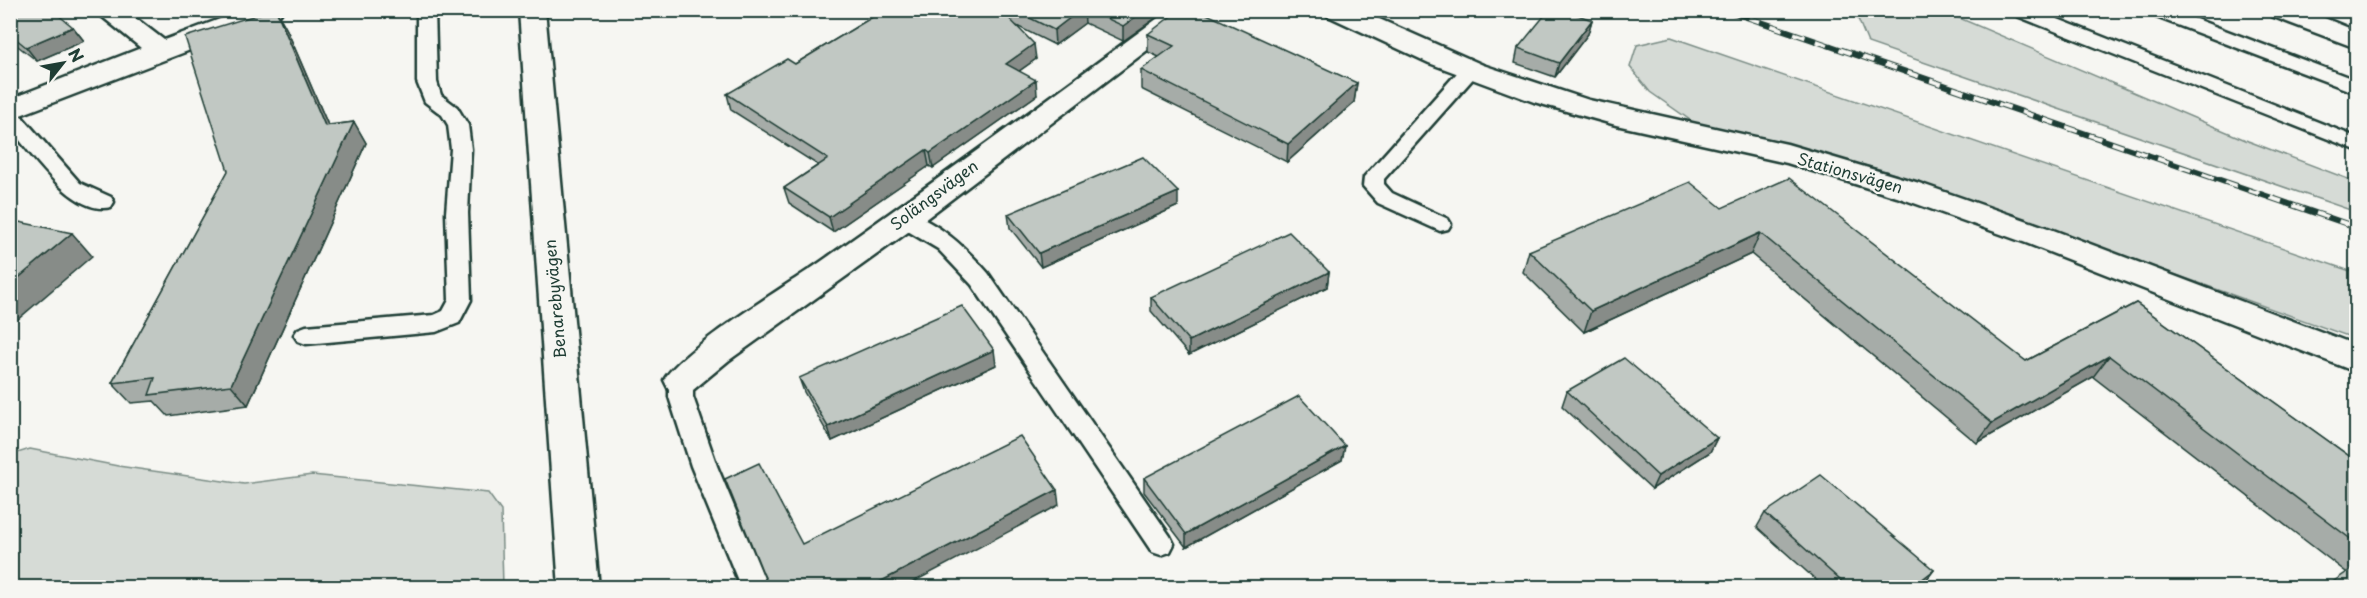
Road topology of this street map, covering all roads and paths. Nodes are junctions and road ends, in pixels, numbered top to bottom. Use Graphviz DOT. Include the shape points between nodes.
graph roads {
  1 [pos="107,10"];
  2 [pos="270,10"];
  3 [pos="426,10"];
  4 [pos="532,10"];
  5 [pos="1187,10"];
  6 [pos="1337,10"];
  7 [pos="2018,10"];
  8 [pos="2154,10"];
  9 [pos="2280,10"];
  10 [pos="2356,40"];
  11 [pos="161,50"];
  12 [pos="1471,69"];
  13 [pos="2356,87"];
  14 [pos="10,110"];
  15 [pos="10,115"];
  16 [pos="2356,144"];
  17 [pos="104,202"];
  18 [pos="904,219"];
  19 [pos="1440,224"];
  20 [pos="306,334"];
  21 [pos="2356,359"];
  22 [pos="681,380"];
  23 [pos="1161,544"];
  24 [pos="579,588"];
  25 [pos="754,588"];
  1 -- 11 [label="street"];
  2 -- 11 [label="street"];
  3 -- 20 [label="lane" via="427,82 432,98 450,111 458,125 461,149 457,213 460,300 451,317 436,323"];
  4 -- 24 [label="street, Benarebyvägen"];
  5 -- 18 [label="street, Solängsvägen"];
  6 -- 12 [label="street, Stationsvägen" via="1420,50"];
  7 -- 16 [label="lane"];
  8 -- 13 [label="lane"];
  9 -- 10 [label="street"];
  11 -- 14 [label="street"];
  12 -- 19 [label="lane" via="1374,177 1373,186 1385,198"];
  12 -- 21 [label="street, Stationsvägen" via="1612,115 1840,168 1946,202"];
  15 -- 17 [label="lane" via="73,188"];
  18 -- 22 [label="street, Solängsvägen"];
  18 -- 23 [label="lane" via="957,250 980,279"];
  22 -- 25 [label="lane" via="681,397 704,466"];
}
